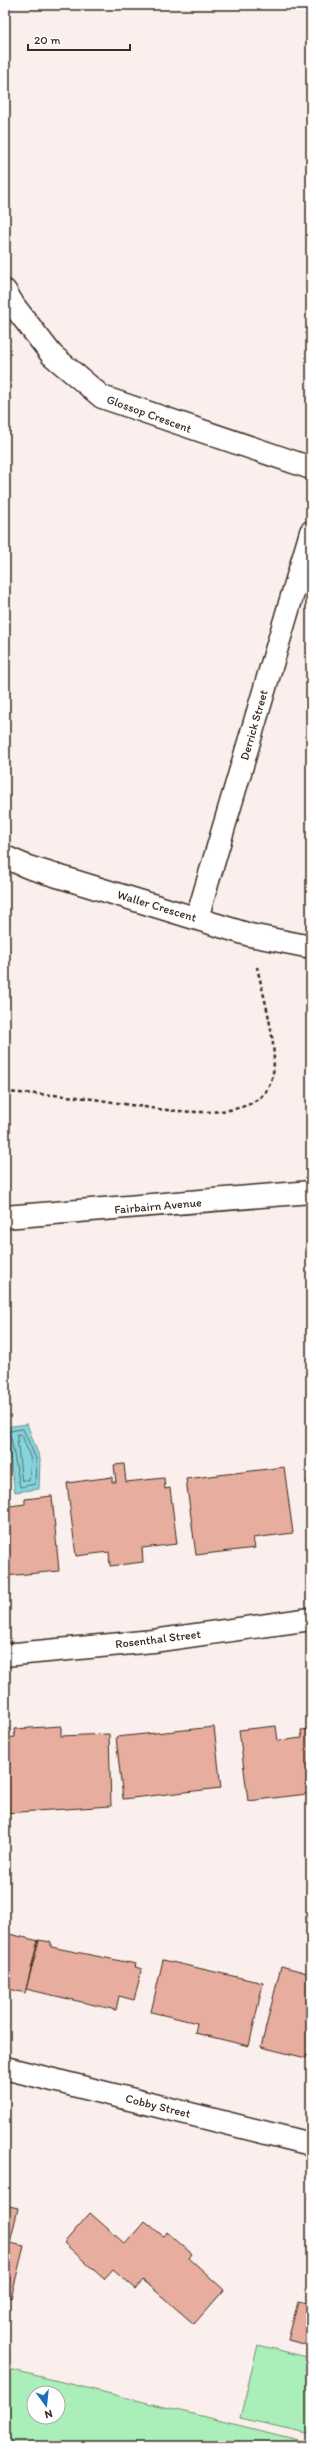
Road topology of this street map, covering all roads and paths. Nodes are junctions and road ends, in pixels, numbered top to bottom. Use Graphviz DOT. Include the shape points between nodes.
graph roads {
  1 [pos="5,291"];
  2 [pos="311,468"];
  3 [pos="311,532"];
  4 [pos="5,857"];
  5 [pos="197,918"];
  6 [pos="250,935"];
  7 [pos="311,947"];
  8 [pos="5,1092"];
  9 [pos="311,1192"];
  10 [pos="5,1216"];
  11 [pos="311,1619"];
  12 [pos="5,1655"];
  13 [pos="5,2068"];
  14 [pos="311,2144"];
  1 -- 2 [label="street, Glossop Crescent" via="52,355 102,397"];
  3 -- 5 [label="street, Derrick Street"];
  4 -- 5 [label="street, Waller Crescent" via="28,867"];
  5 -- 6 [label="street, Waller Crescent"];
  6 -- 7 [label="street, Waller Crescent"];
  6 -- 8 [label="path" via="270,1026 274,1058 270,1086 259,1100 238,1107 207,1112 168,1112 93,1099"];
  9 -- 10 [label="street, Fairbairn Avenue"];
  11 -- 12 [label="street, Rosenthal Street" via="153,1641"];
  13 -- 14 [label="street, Cobby Street"];
}
